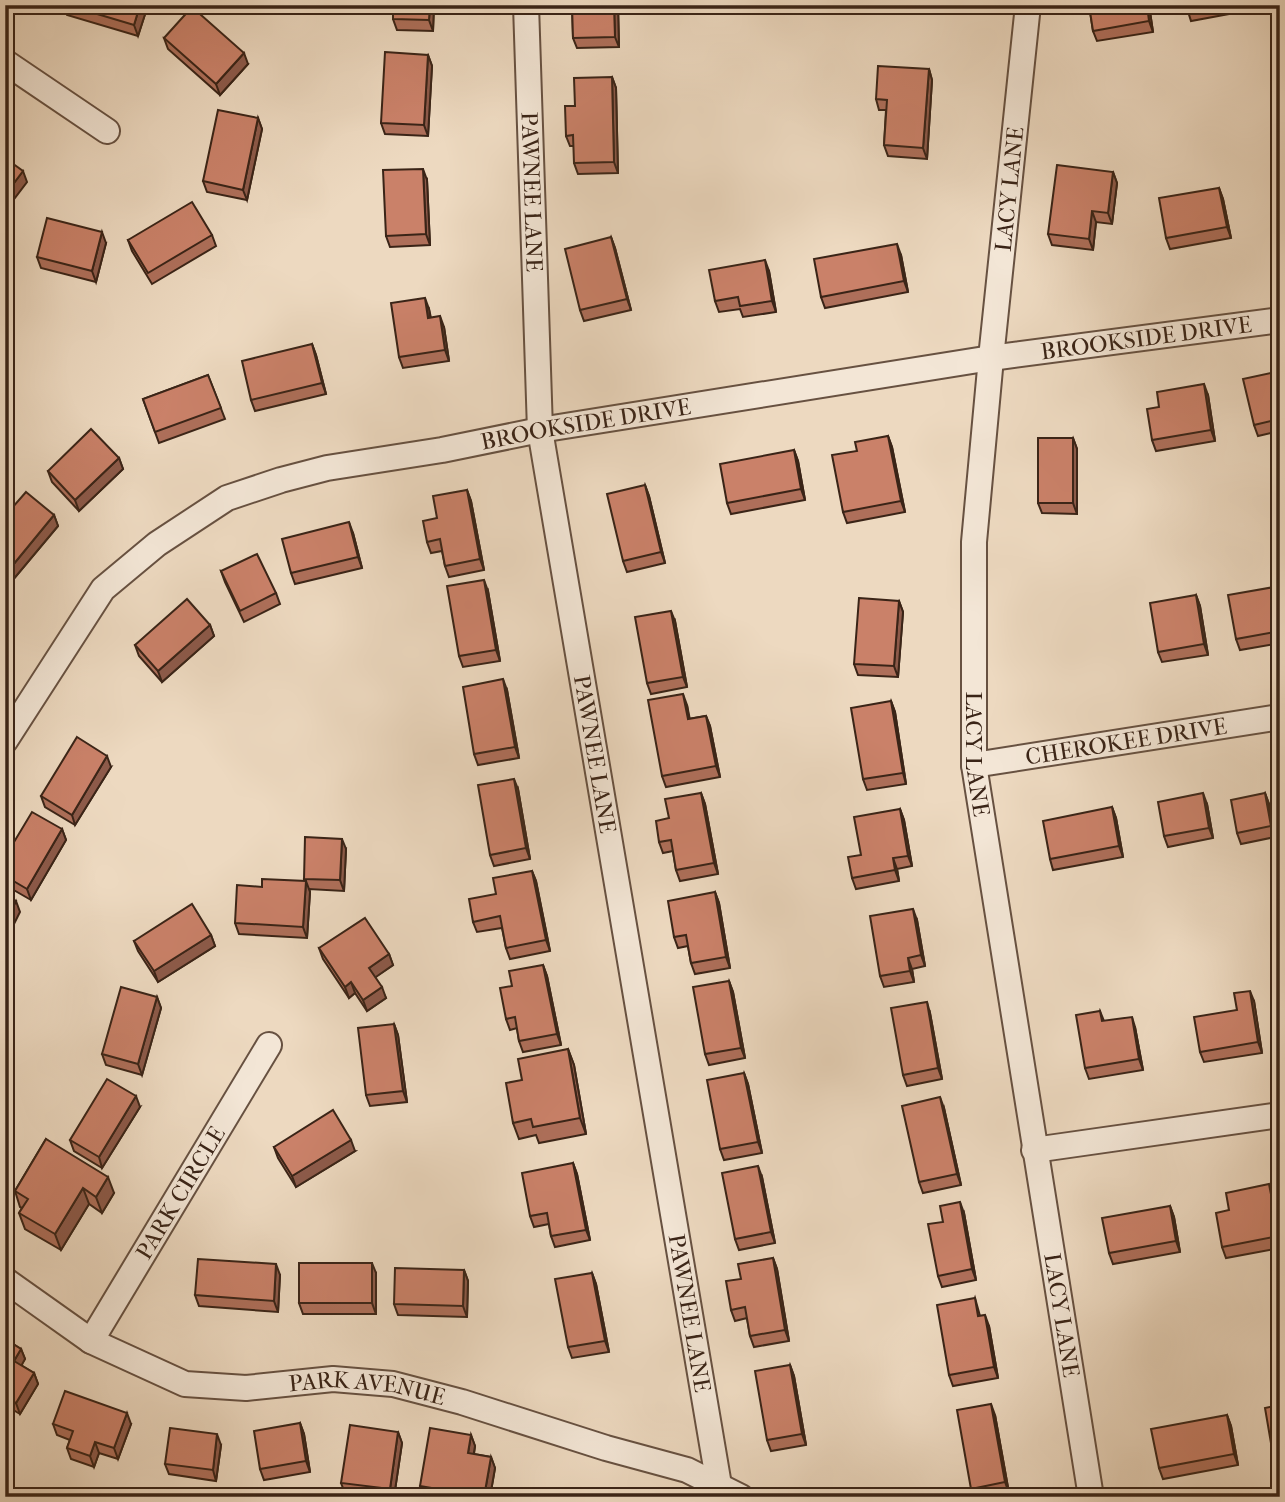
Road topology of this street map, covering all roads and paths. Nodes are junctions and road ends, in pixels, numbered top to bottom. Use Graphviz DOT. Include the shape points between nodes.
graph roads {
  1 [pos="526,5"];
  2 [pos="1028,5"];
  3 [pos="5,62"];
  4 [pos="107,131"];
  5 [pos="1280,320"];
  6 [pos="991,358"];
  7 [pos="540,430"];
  8 [pos="1280,717"];
  9 [pos="5,741"];
  10 [pos="974,765"];
  11 [pos="269,1045"];
  12 [pos="1280,1115"];
  13 [pos="1034,1150"];
  14 [pos="5,1280"];
  15 [pos="91,1341"];
  16 [pos="720,1491"];
  17 [pos="741,1497"];
  18 [pos="1091,1497"];
  1 -- 7 [label="street, PAWNEE LANE"];
  2 -- 6 [label="street, LACY LANE"];
  3 -- 4 [label="street"];
  5 -- 6 [label="street, BROOKSIDE DRIVE"];
  6 -- 7 [label="street, BROOKSIDE DRIVE"];
  6 -- 10 [label="street, LACY LANE" via="974,542"];
  7 -- 9 [label="street, BROOKSIDE DRIVE" via="327,467 227,498 157,544 103,589"];
  7 -- 16 [label="street, PAWNEE LANE"];
  8 -- 10 [label="street, CHEROKEE DRIVE"];
  10 -- 13 [label="street, LACY LANE"];
  11 -- 15 [label="street, PARK CIRCLE"];
  12 -- 13 [label="street"];
  13 -- 18 [label="street, LACY LANE"];
  14 -- 15 [label="street, PARK AVENUE"];
  15 -- 16 [label="street, PARK AVENUE" via="185,1384 246,1388 333,1380 393,1384 687,1470"];
  16 -- 17 [label="street, PARK AVENUE"];
}
